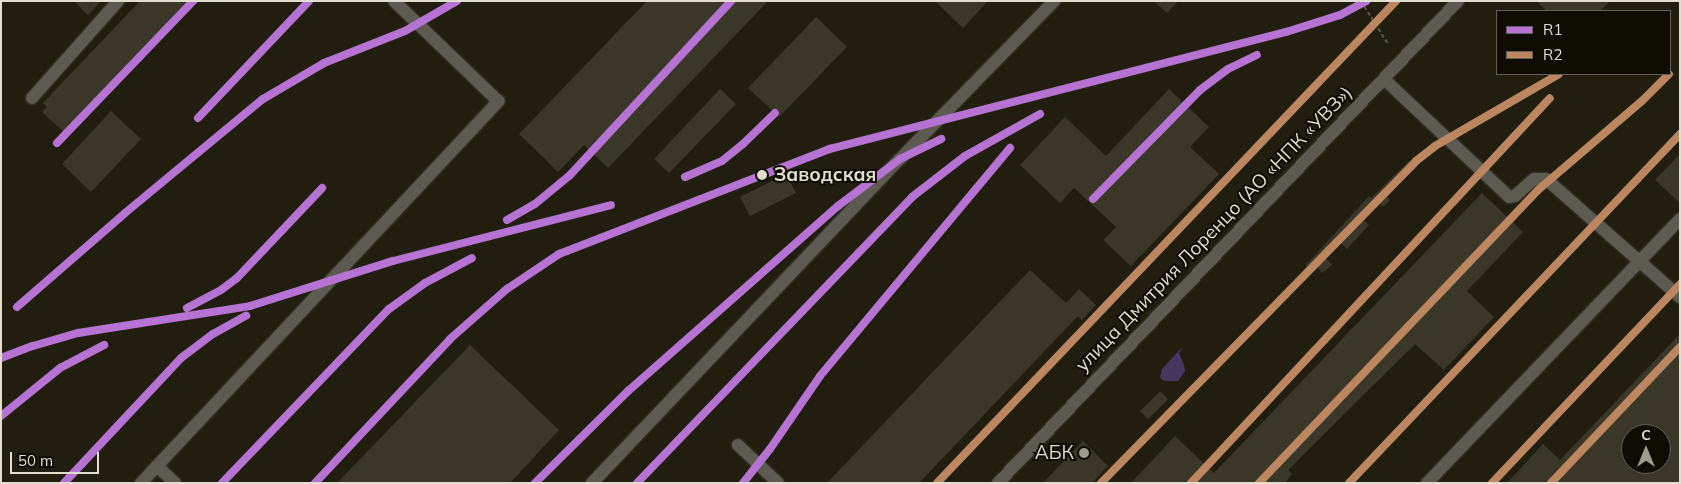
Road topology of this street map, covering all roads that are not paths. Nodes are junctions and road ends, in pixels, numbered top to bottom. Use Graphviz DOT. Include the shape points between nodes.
graph roads {
  1 [pos="118,1"];
  2 [pos="394,1"];
  3 [pos="1054,1"];
  4 [pos="1458,1"];
  5 [pos="1384,79"];
  6 [pos="32,98"];
  7 [pos="1680,219"];
  8 [pos="1639,261"];
  9 [pos="1680,298"];
  10 [pos="738,445"];
  11 [pos="157,466"];
  12 [pos="141,483"];
  13 [pos="174,483"];
  14 [pos="592,483"];
  15 [pos="778,483"];
  16 [pos="998,483"];
  17 [pos="1427,483"];
  1 -- 6 [label="lane"];
  2 -- 11 [label="lane" via="498,101"];
  3 -- 14 [label="lane" via="900,158"];
  4 -- 5 [label="lane, улица Дмитрия Лоренцо (АО «НПК «УВЗ»)"];
  5 -- 8 [label="lane" via="1508,197 1515,196 1534,179 1546,179"];
  5 -- 16 [label="lane, улица Дмитрия Лоренцо (АО «НПК «УВЗ»)"];
  7 -- 8 [label="lane"];
  8 -- 9 [label="lane"];
  8 -- 17 [label="lane"];
  10 -- 15 [label="lane"];
  11 -- 12 [label="lane"];
  11 -- 13 [label="lane"];
}
